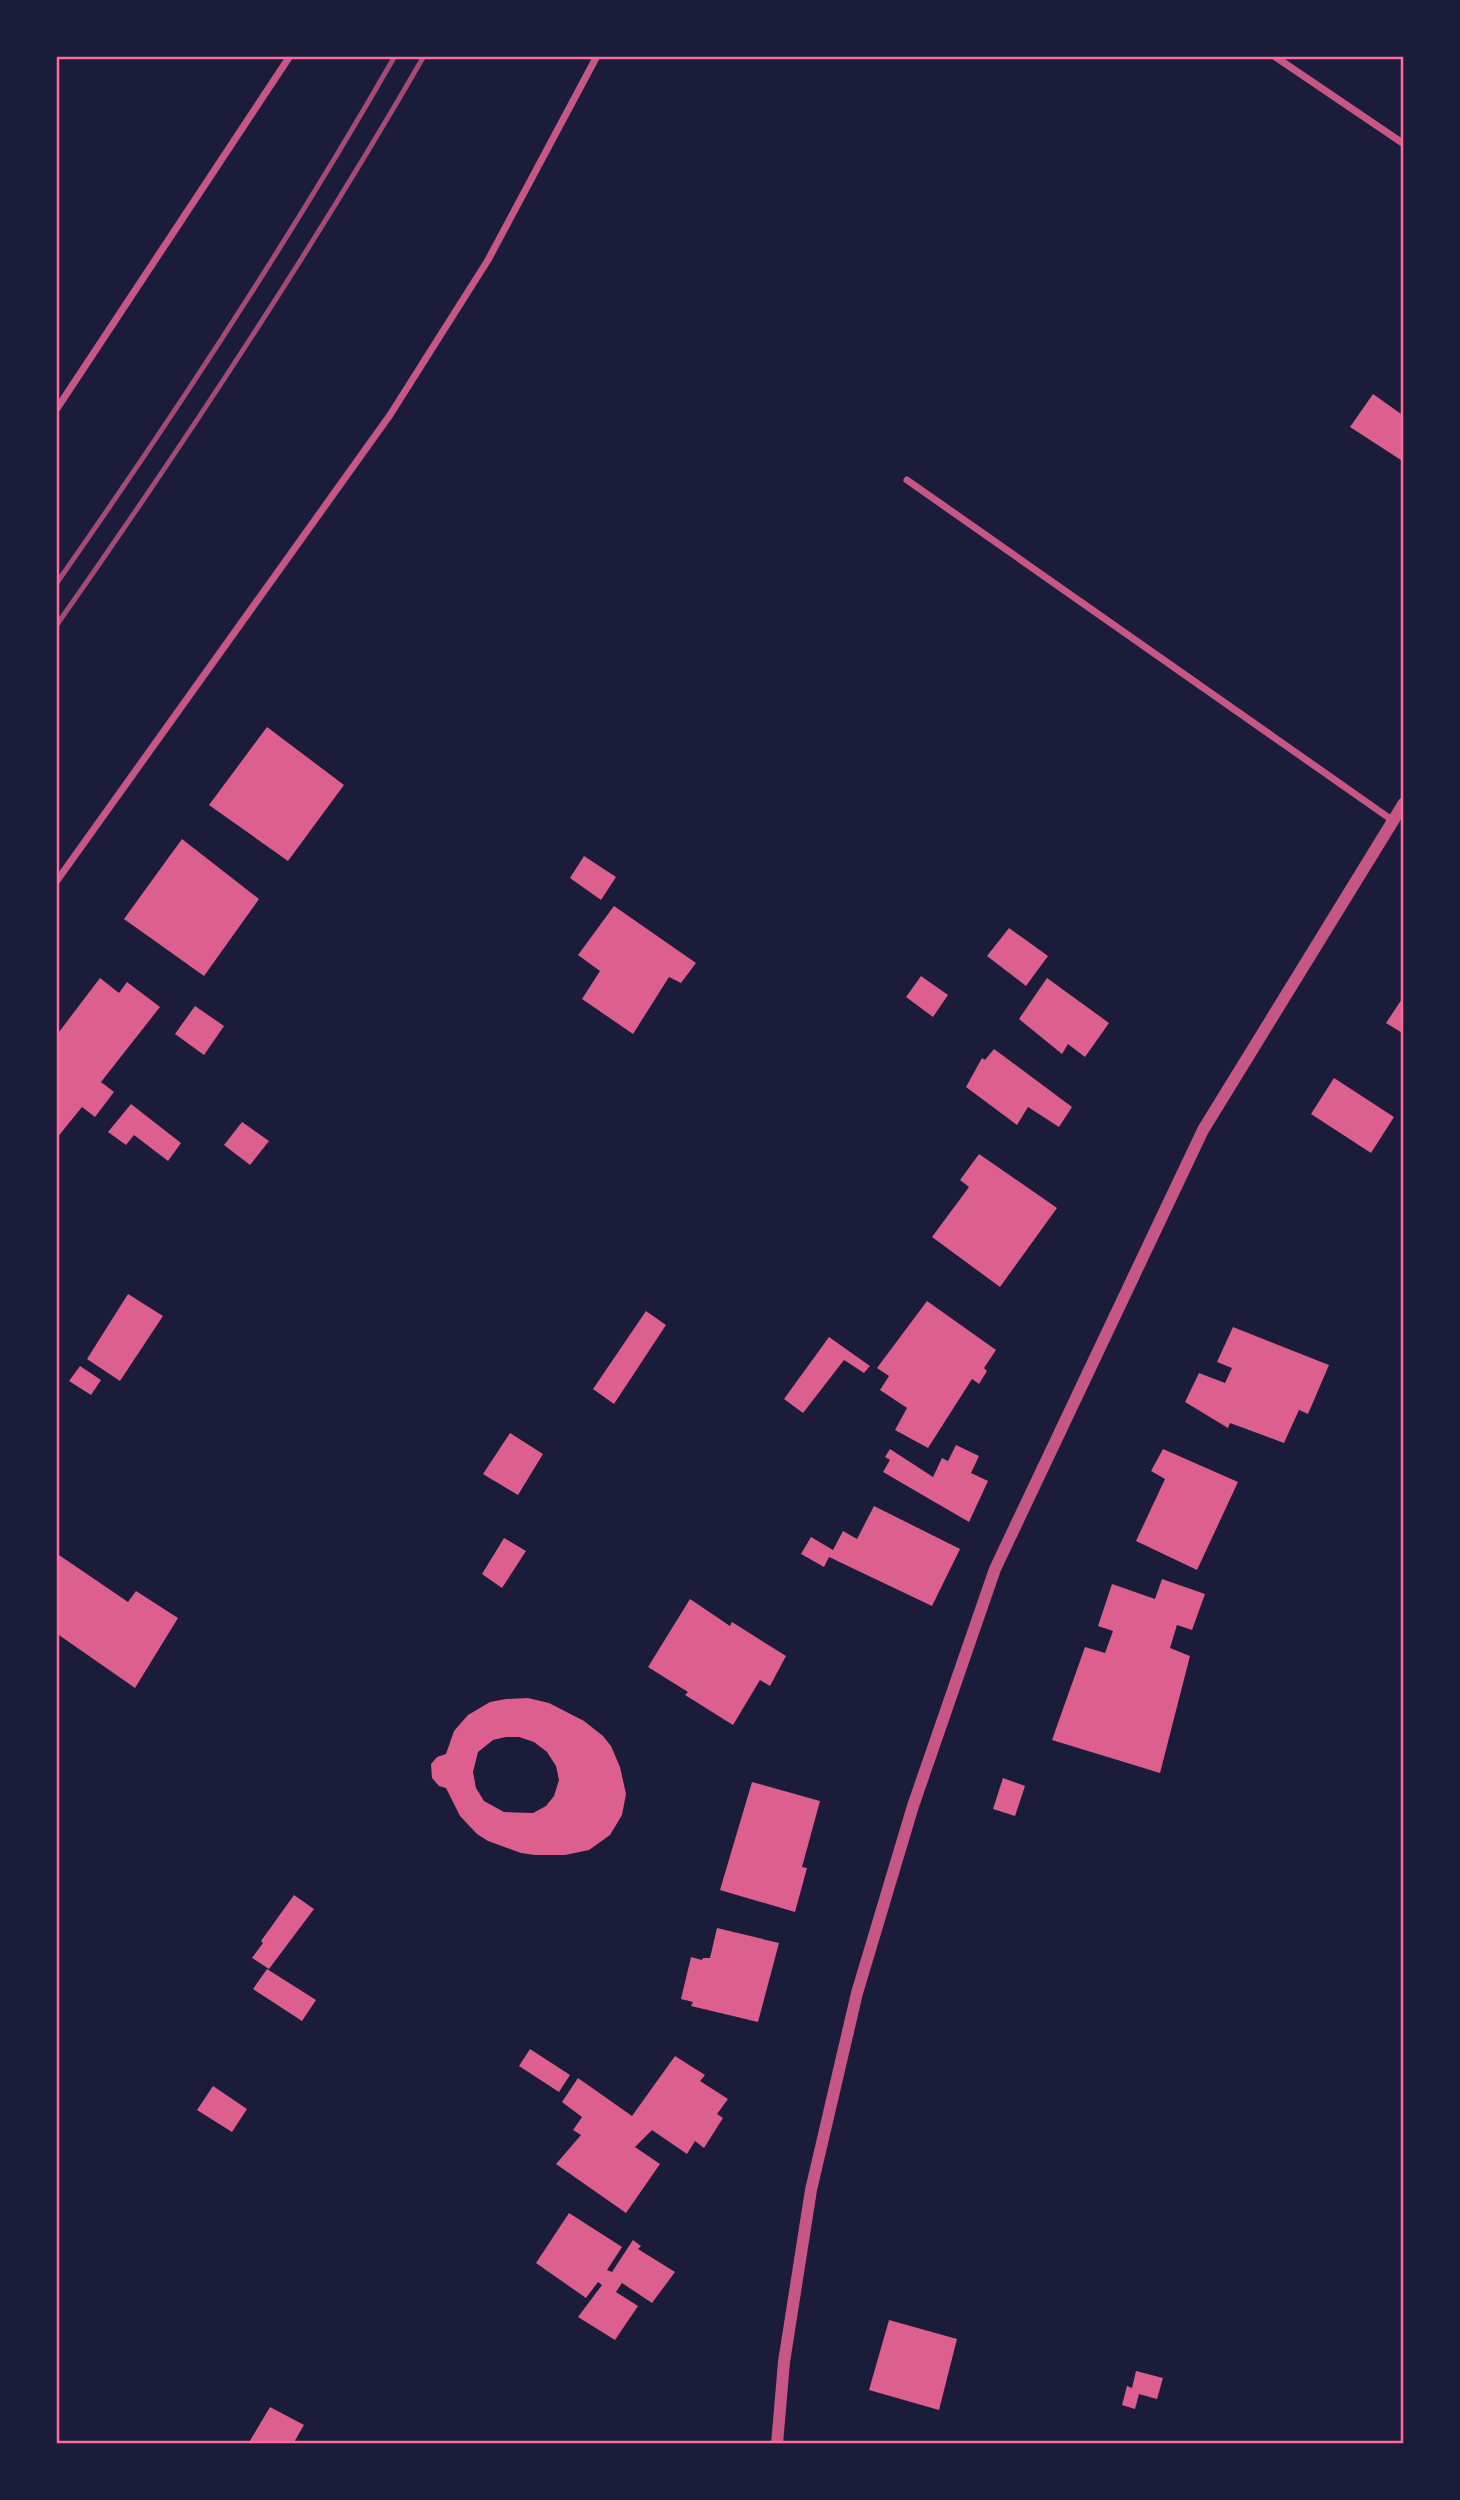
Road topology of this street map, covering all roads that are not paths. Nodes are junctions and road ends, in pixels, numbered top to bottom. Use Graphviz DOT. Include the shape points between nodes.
graph roads {
  1 [pos="290,56"];
  2 [pos="597,56"];
  3 [pos="1274,56"];
  4 [pos="1404,144"];
  5 [pos="56,410"];
  6 [pos="907,480"];
  7 [pos="1404,803"];
  8 [pos="1392,820"];
  9 [pos="56,882"];
  10 [pos="777,2444"];
  1 -- 5 [label="street"];
  2 -- 9 [label="street" via="488,260 390,415"];
  3 -- 4 [label="street"];
  6 -- 8 [label="street"];
  7 -- 8 [label="street"];
  8 -- 10 [label="street" via="1203,1130 995,1569 913,1806 857,1993 811,2190"];
}
